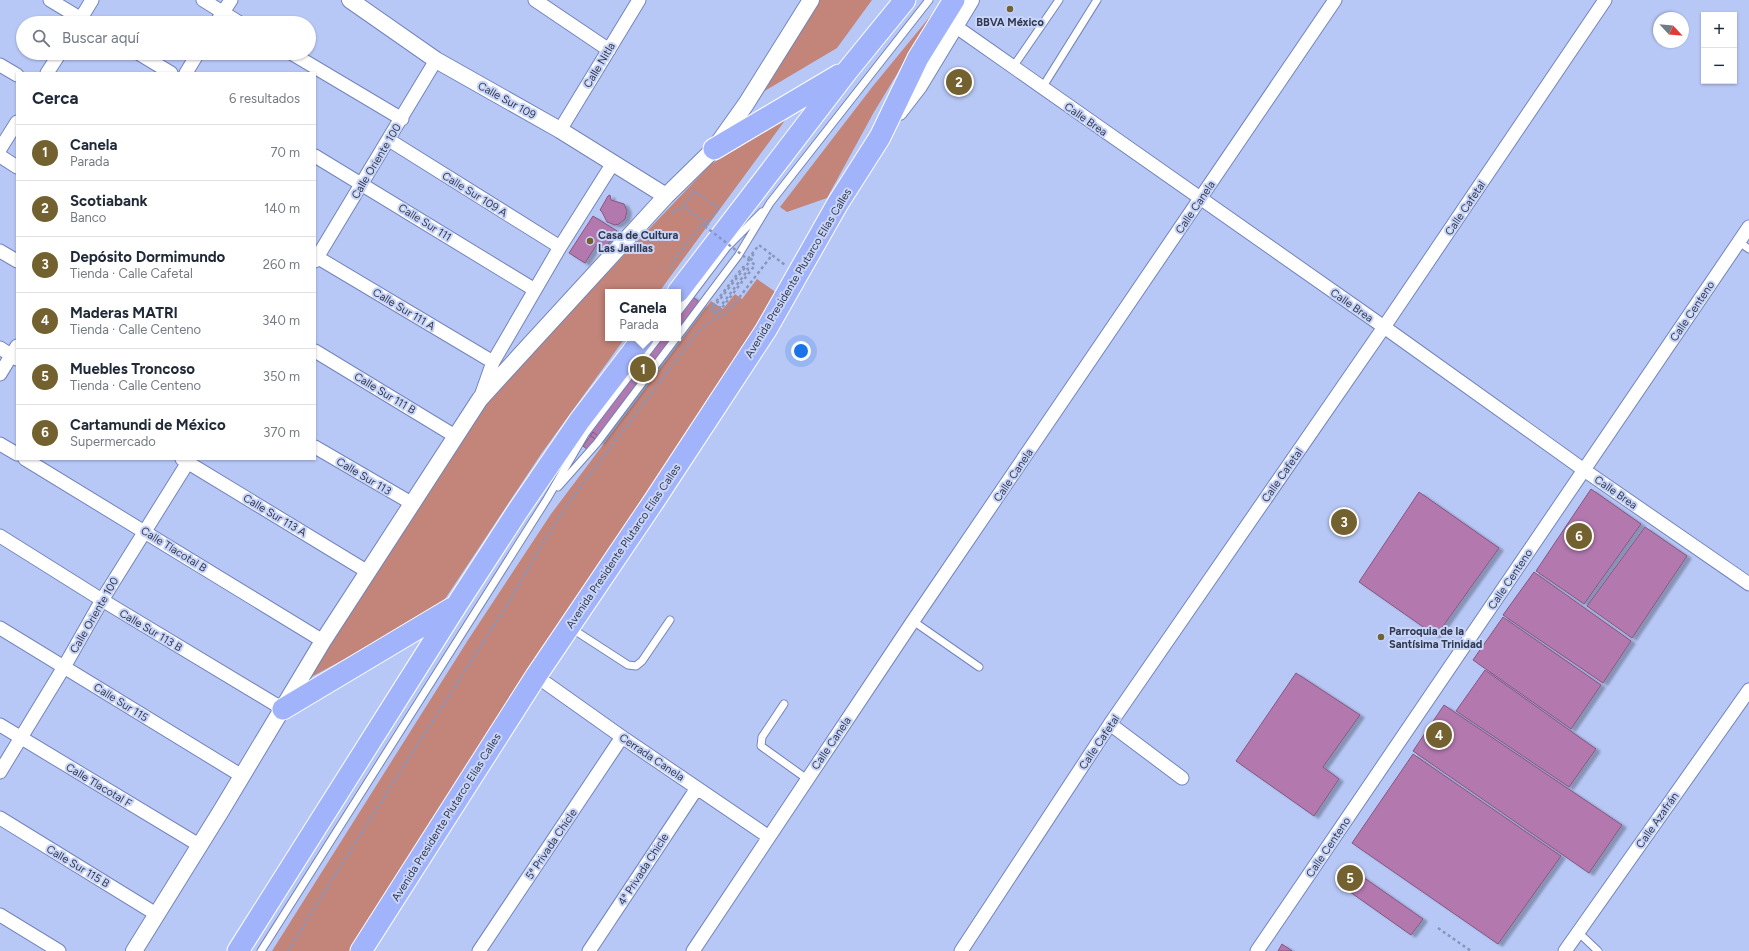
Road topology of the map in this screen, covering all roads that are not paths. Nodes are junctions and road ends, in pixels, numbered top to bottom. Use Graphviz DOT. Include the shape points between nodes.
graph roads {
  1 [pos="50,0"];
  2 [pos="92,0"];
  3 [pos="203,0"];
  4 [pos="231,0"];
  5 [pos="350,0"];
  6 [pos="534,0"];
  7 [pos="639,0"];
  8 [pos="811,0"];
  9 [pos="905,0"];
  10 [pos="929,0"];
  11 [pos="954,0"];
  12 [pos="971,0"];
  13 [pos="1059,0"];
  14 [pos="1097,0"];
  15 [pos="1335,0"];
  16 [pos="1604,0"];
  17 [pos="73,16"];
  18 [pos="85,16"];
  19 [pos="218,16"];
  20 [pos="221,16"];
  21 [pos="955,26"];
  22 [pos="608,50"];
  23 [pos="55,60"];
  24 [pos="150,60"];
  25 [pos="194,60"];
  26 [pos="303,60"];
  27 [pos="436,60"];
  28 [pos="0,65"];
  29 [pos="1013,67"];
  30 [pos="848,70"];
  31 [pos="48,72"];
  32 [pos="169,72"];
  33 [pos="187,72"];
  34 [pos="16,74"];
  35 [pos="1042,88"];
  36 [pos="402,119"];
  37 [pos="16,124"];
  38 [pos="560,130"];
  39 [pos="880,138"];
  40 [pos="389,140"];
  41 [pos="0,149"];
  42 [pos="714,149"];
  43 [pos="0,156"];
  44 [pos="316,157"];
  45 [pos="613,163"];
  46 [pos="16,166"];
  47 [pos="362,184"];
  48 [pos="666,196"];
  49 [pos="1201,198"];
  50 [pos="770,203"];
  51 [pos="1749,227"];
  52 [pos="1744,246"];
  53 [pos="560,247"];
  54 [pos="0,251"];
  55 [pos="316,258"];
  56 [pos="16,260"];
  57 [pos="680,289"];
  58 [pos="535,290"];
  59 [pos="681,308"];
  60 [pos="1384,327"];
  61 [pos="681,332"];
  62 [pos="641,341"];
  63 [pos="656,341"];
  64 [pos="674,341"];
  65 [pos="11,352"];
  66 [pos="316,352"];
  67 [pos="493,362"];
  68 [pos="0,374"];
  69 [pos="480,399"];
  70 [pos="455,436"];
  71 [pos="0,444"];
  72 [pos="316,448"];
  73 [pos="16,453"];
  74 [pos="27,460"];
  75 [pos="187,460"];
  76 [pos="1584,470"];
  77 [pos="547,500"];
  78 [pos="412,504"];
  79 [pos="145,531"];
  80 [pos="0,536"];
  81 [pos="368,572"];
  82 [pos="1749,584"];
  83 [pos="102,600"];
  84 [pos="456,606"];
  85 [pos="670,620"];
  86 [pos="913,621"];
  87 [pos="570,626"];
  88 [pos="0,628"];
  89 [pos="323,641"];
  90 [pos="64,667"];
  91 [pos="979,667"];
  92 [pos="536,676"];
  93 [pos="1749,690"];
  94 [pos="784,704"];
  95 [pos="283,709"];
  96 [pos="1110,724"];
  97 [pos="0,725"];
  98 [pos="622,737"];
  99 [pos="22,738"];
  100 [pos="0,772"];
  101 [pos="242,776"];
  102 [pos="1182,778"];
  103 [pos="807,779"];
  104 [pos="697,788"];
  105 [pos="0,818"];
  106 [pos="769,837"];
  107 [pos="199,846"];
  108 [pos="156,914"];
  109 [pos="0,915"];
  110 [pos="1578,932"];
  111 [pos="59,951"];
  112 [pos="134,951"];
  113 [pos="238,951"];
  114 [pos="261,951"];
  115 [pos="361,951"];
  116 [pos="479,951"];
  117 [pos="589,951"];
  118 [pos="693,951"];
  119 [pos="961,951"];
  120 [pos="1257,951"];
  121 [pos="1565,951"];
  122 [pos="1598,951"];
  1 -- 17 [label="street"];
  2 -- 18 [label="street"];
  3 -- 19 [label="street"];
  4 -- 20 [label="street"];
  5 -- 27 [label="street, Calle Sur 109"];
  6 -- 22 [label="street"];
  7 -- 22 [label="street, Calle Nitla"];
  8 -- 42 [label="street" via="746,104"];
  9 -- 30 [label="main road"];
  10 -- 50 [label="lane"];
  11 -- 39 [label="main road, Avenida Presidente Plutarco Elías Calles" via="918,58"];
  12 -- 21 [label="street, Avenida Presidente Plutarco Elías Calles"];
  13 -- 29 [label="lane"];
  14 -- 35 [label="lane"];
  15 -- 49 [label="street, Calle Canela"];
  16 -- 60 [label="street, Calle Cafetal"];
  21 -- 29 [label="street, Calle Brea"];
  21 -- 39 [label="street, Avenida Presidente Plutarco Elías Calles" via="919,86"];
  22 -- 38 [label="street, Calle Nitla"];
  23 -- 31 [label="street"];
  24 -- 32 [label="street"];
  25 -- 33 [label="street"];
  26 -- 36 [label="street"];
  27 -- 36 [label="street, Calle Oriente 100"];
  27 -- 38 [label="street, Calle Sur 109"];
  28 -- 34 [label="street"];
  29 -- 35 [label="street, Calle Brea"];
  30 -- 42 [label="main road"];
  30 -- 57 [label="main road"];
  35 -- 49 [label="street, Calle Brea"];
  36 -- 40 [label="street, Calle Oriente 100"];
  37 -- 41 [label="street"];
  38 -- 45 [label="street, Calle Sur 109"];
  39 -- 87 [label="main road, Avenida Presidente Plutarco Elías Calles" via="838,203 766,330"];
  40 -- 47 [label="street, Calle Oriente 100"];
  40 -- 53 [label="street, Calle Sur 109 A"];
  42 -- 48 [label="street"];
  43 -- 46 [label="street"];
  44 -- 47 [label="street, Calle Sur 111"];
  45 -- 48 [label="street, Calle Sur 109"];
  45 -- 53 [label="street"];
  47 -- 55 [label="street, Calle Oriente 100"];
  47 -- 58 [label="street, Calle Sur 111"];
  48 -- 69 [label="street"];
  49 -- 60 [label="street, Calle Brea"];
  49 -- 86 [label="street, Calle Canela"];
  50 -- 59 [label="lane" via="727,248"];
  50 -- 61 [label="lane" via="738,256"];
  51 -- 52 [label="street, Calle Centeno"];
  52 -- 76 [label="street, Calle Centeno"];
  53 -- 58 [label="street"];
  54 -- 56 [label="street"];
  55 -- 67 [label="street, Calle Sur 111 A"];
  58 -- 67 [label="street"];
  60 -- 76 [label="street, Calle Brea"];
  60 -- 96 [label="street, Calle Cafetal"];
  62 -- 84 [label="main road" via="580,420"];
  63 -- 77 [label="lane" via="585,434"];
  64 -- 77 [label="lane" via="597,443"];
  65 -- 68 [label="street"];
  66 -- 70 [label="street, Calle Sur 111 B"];
  67 -- 69 [label="street"];
  69 -- 70 [label="street"];
  70 -- 78 [label="street"];
  71 -- 73 [label="street"];
  72 -- 78 [label="street, Calle Sur 113"];
  74 -- 79 [label="street, Calle Tlacotal B"];
  75 -- 79 [label="street, Calle Oriente 100"];
  75 -- 81 [label="street, Calle Sur 113 A"];
  76 -- 82 [label="street, Calle Brea"];
  76 -- 120 [label="street, Calle Centeno"];
  77 -- 114 [label="lane"];
  78 -- 81 [label="street"];
  79 -- 83 [label="street, Calle Oriente 100"];
  79 -- 89 [label="street, Calle Tlacotal B"];
  80 -- 83 [label="street, Calle Sur 113 B"];
  81 -- 89 [label="street"];
  83 -- 90 [label="street, Calle Oriente 100"];
  83 -- 95 [label="street, Calle Sur 113 B"];
  84 -- 95 [label="main road"];
  84 -- 113 [label="main road"];
  85 -- 87 [label="lane" via="636,666 628,665"];
  86 -- 91 [label="lane"];
  86 -- 103 [label="street, Calle Canela"];
  87 -- 92 [label="main road, Avenida Presidente Plutarco Elías Calles"];
  88 -- 90 [label="street, Calle Sur 115"];
  89 -- 95 [label="street"];
  90 -- 99 [label="street, Calle Oriente 100"];
  90 -- 101 [label="street, Calle Sur 115"];
  92 -- 98 [label="street, Cerrada Canela"];
  92 -- 115 [label="main road, Avenida Presidente Plutarco Elías Calles"];
  93 -- 110 [label="street, Calle Azafrán"];
  94 -- 103 [label="lane" via="762,738 761,746"];
  95 -- 101 [label="street"];
  96 -- 102 [label="street"];
  96 -- 119 [label="street, Calle Cafetal"];
  97 -- 99 [label="street, Calle Tlacotal F"];
  98 -- 104 [label="street, Cerrada Canela"];
  98 -- 116 [label="street, 5ª Privada Chicle"];
  99 -- 100 [label="street, Calle Oriente 100"];
  99 -- 107 [label="street, Calle Tlacotal F"];
  101 -- 107 [label="street"];
  103 -- 106 [label="street, Calle Canela"];
  104 -- 106 [label="street, Cerrada Canela"];
  104 -- 117 [label="street, 4ª Privada Chicle"];
  105 -- 108 [label="street, Calle Sur 115 B"];
  106 -- 118 [label="street, Calle Canela"];
  107 -- 108 [label="street"];
  108 -- 112 [label="street"];
  109 -- 111 [label="street"];
  110 -- 121 [label="street, Calle Azafrán"];
  110 -- 122 [label="lane"];
}
